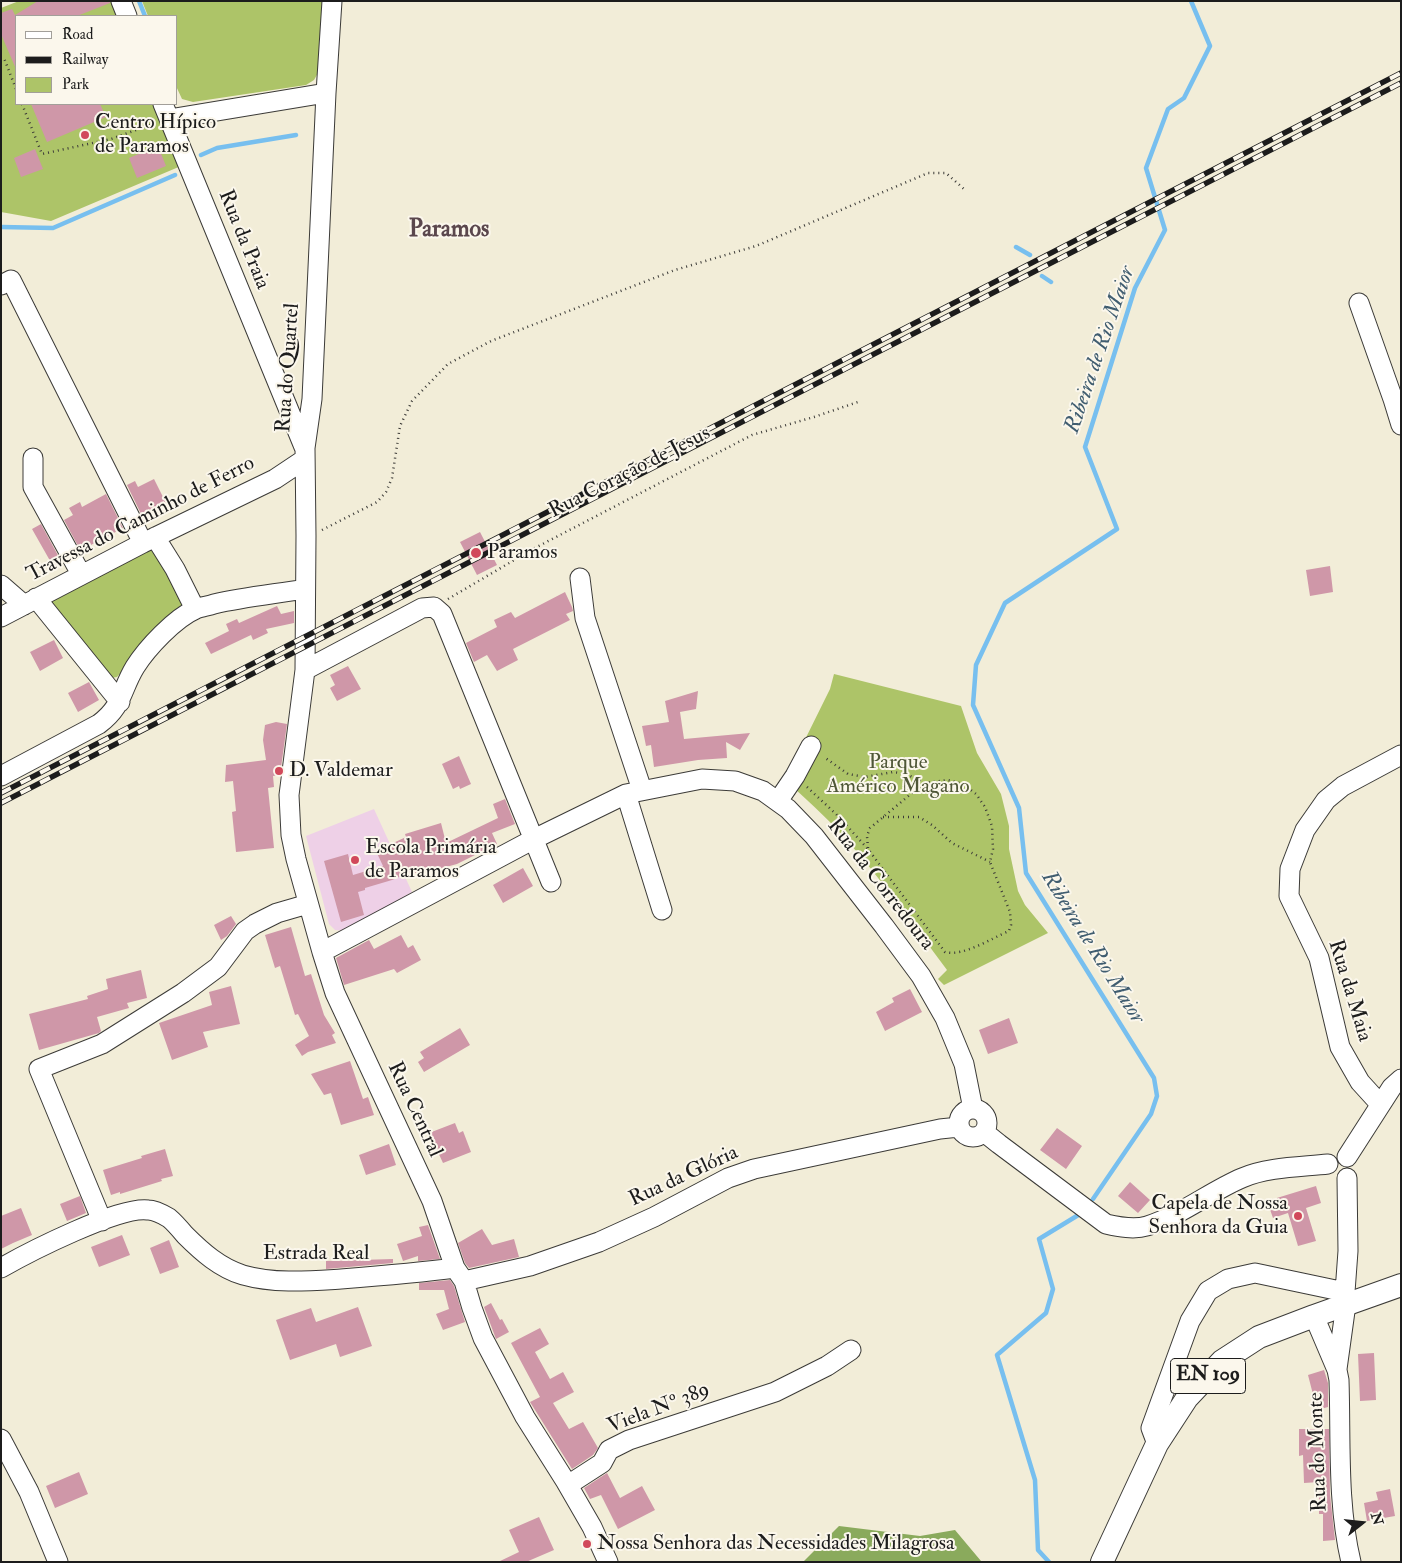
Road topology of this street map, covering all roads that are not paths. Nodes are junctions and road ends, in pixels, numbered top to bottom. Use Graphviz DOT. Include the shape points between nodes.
graph roads {
  1 [pos="121,1"];
  2 [pos="332,1"];
  3 [pos="127,15"];
  4 [pos="326,93"];
  5 [pos="166,111"];
  6 [pos="1,285"];
  7 [pos="1358,303"];
  8 [pos="1401,425"];
  9 [pos="305,454"];
  10 [pos="33,458"];
  11 [pos="275,479"];
  12 [pos="306,492"];
  13 [pos="149,540"];
  14 [pos="81,574"];
  15 [pos="580,578"];
  16 [pos="1,584"];
  17 [pos="305,589"];
  18 [pos="30,601"];
  19 [pos="196,609"];
  20 [pos="1,617"];
  21 [pos="306,647"];
  22 [pos="304,670"];
  23 [pos="120,702"];
  24 [pos="811,746"];
  25 [pos="1401,755"];
  26 [pos="1,776"];
  27 [pos="634,792"];
  28 [pos="778,801"];
  29 [pos="534,839"];
  30 [pos="551,882"];
  31 [pos="308,904"];
  32 [pos="662,910"];
  33 [pos="322,952"];
  34 [pos="1401,1079"];
  35 [pos="1380,1104"];
  36 [pos="973,1109"];
  37 [pos="959,1127"];
  38 [pos="984,1132"];
  39 [pos="1347,1157"];
  40 [pos="1328,1164"];
  41 [pos="1347,1178"];
  42 [pos="102,1221"];
  43 [pos="1,1268"];
  44 [pos="459,1274"];
  45 [pos="1401,1285"];
  46 [pos="1345,1298"];
  47 [pos="1314,1316"];
  48 [pos="851,1350"];
  49 [pos="1337,1370"];
  50 [pos="1,1439"];
  51 [pos="1157,1444"];
  52 [pos="568,1485"];
  53 [pos="1349,1561"];
  54 [pos="58,1562"];
  55 [pos="608,1562"];
  56 [pos="1102,1562"];
  1 -- 3 [label="street"];
  2 -- 4 [label="street, Rua do Quartel"];
  4 -- 5 [label="street"];
  4 -- 9 [label="street, Rua do Quartel" via="312,399"];
  5 -- 9 [label="street, Rua da Praia"];
  6 -- 13 [label="street" via="12,280"];
  7 -- 8 [label="street"];
  9 -- 11 [label="street, Travessa do Caminho de Ferro"];
  9 -- 12 [label="street, Rua do Quartel"];
  10 -- 14 [label="street" via="33,487"];
  11 -- 12 [label="street, Travessa do Caminho de Ferro"];
  11 -- 13 [label="street, Travessa do Caminho de Ferro"];
  12 -- 17 [label="street, Rua do Quartel"];
  13 -- 14 [label="street, Travessa do Caminho de Ferro"];
  13 -- 19 [label="street" via="175,568"];
  14 -- 18 [label="street, Travessa do Caminho de Ferro"];
  15 -- 27 [label="street" via="586,618"];
  16 -- 18 [label="street"];
  17 -- 19 [label="street" via="234,599"];
  17 -- 21 [label="street, Rua do Quartel"];
  18 -- 20 [label="street, Travessa do Caminho de Ferro"];
  18 -- 23 [label="street"];
  19 -- 23 [label="street" via="157,639 135,668"];
  21 -- 22 [label="street, Rua Central"];
  22 -- 29 [label="street" via="422,608 434,607 442,614"];
  22 -- 31 [label="street, Rua Central" via="289,814"];
  23 -- 26 [label="street" via="99,724"];
  24 -- 28 [label="street"];
  25 -- 35 [label="street, Rua da Maia" via="1344,786 1326,800 1305,830 1290,869 1289,896 1319,958 1340,1046 1360,1082"];
  27 -- 28 [label="street, Rua da Corredoura" via="702,779 735,781 763,791"];
  27 -- 29 [label="street, Rua da Corredoura"];
  27 -- 32 [label="street"];
  28 -- 36 [label="street, Rua da Corredoura" via="814,836 921,976 945,1018 964,1064"];
  29 -- 30 [label="street"];
  29 -- 33 [label="street, Rua da Corredoura"];
  31 -- 33 [label="street, Rua Central"];
  31 -- 42 [label="street" via="276,913 255,924 218,967 184,993 102,1044 39,1069"];
  33 -- 44 [label="street, Rua Central" via="335,993 432,1201"];
  34 -- 35 [label="street"];
  35 -- 39 [label="street"];
  36 -- 37 [label="street" via="964,1111 959,1118"];
  36 -- 38 [label="street" via="984,1115 987,1123"];
  37 -- 38 [label="street" via="972,1138"];
  37 -- 44 [label="street, Rua da Glória" via="754,1168 599,1242 530,1266"];
  38 -- 40 [label="street" via="1106,1224 1124,1228 1146,1226 1179,1212 1242,1177 1262,1171"];
  39 -- 40 [label="street" via="1336,1156"];
  39 -- 41 [label="street" via="1352,1167"];
  40 -- 41 [label="street" via="1334,1178"];
  41 -- 46 [label="street, Rua do Monte"];
  42 -- 43 [label="street, Estrada Real" via="29,1252"];
  42 -- 44 [label="street, Estrada Real" via="132,1210 149,1210 169,1218 217,1263 243,1275 274,1281"];
  44 -- 52 [label="street, Rua Central" via="483,1338 526,1418"];
  45 -- 46 [label="main road, EN 109"];
  46 -- 47 [label="main road, EN 109"];
  46 -- 49 [label="street, Rua do Monte"];
  46 -- 51 [label="street" via="1255,1273 1228,1279 1208,1291 1190,1321 1151,1428"];
  47 -- 49 [label="street, Rua do Monte"];
  47 -- 51 [label="main road, EN 109" via="1259,1337 1222,1361 1187,1398"];
  48 -- 52 [label="street, Viela Nº 389" via="775,1392 629,1440 609,1450 602,1463"];
  49 -- 53 [label="street, Rua do Monte"];
  50 -- 54 [label="street" via="29,1492"];
  51 -- 56 [label="main road, EN 109"];
  52 -- 55 [label="street, Rua Central"];
}
